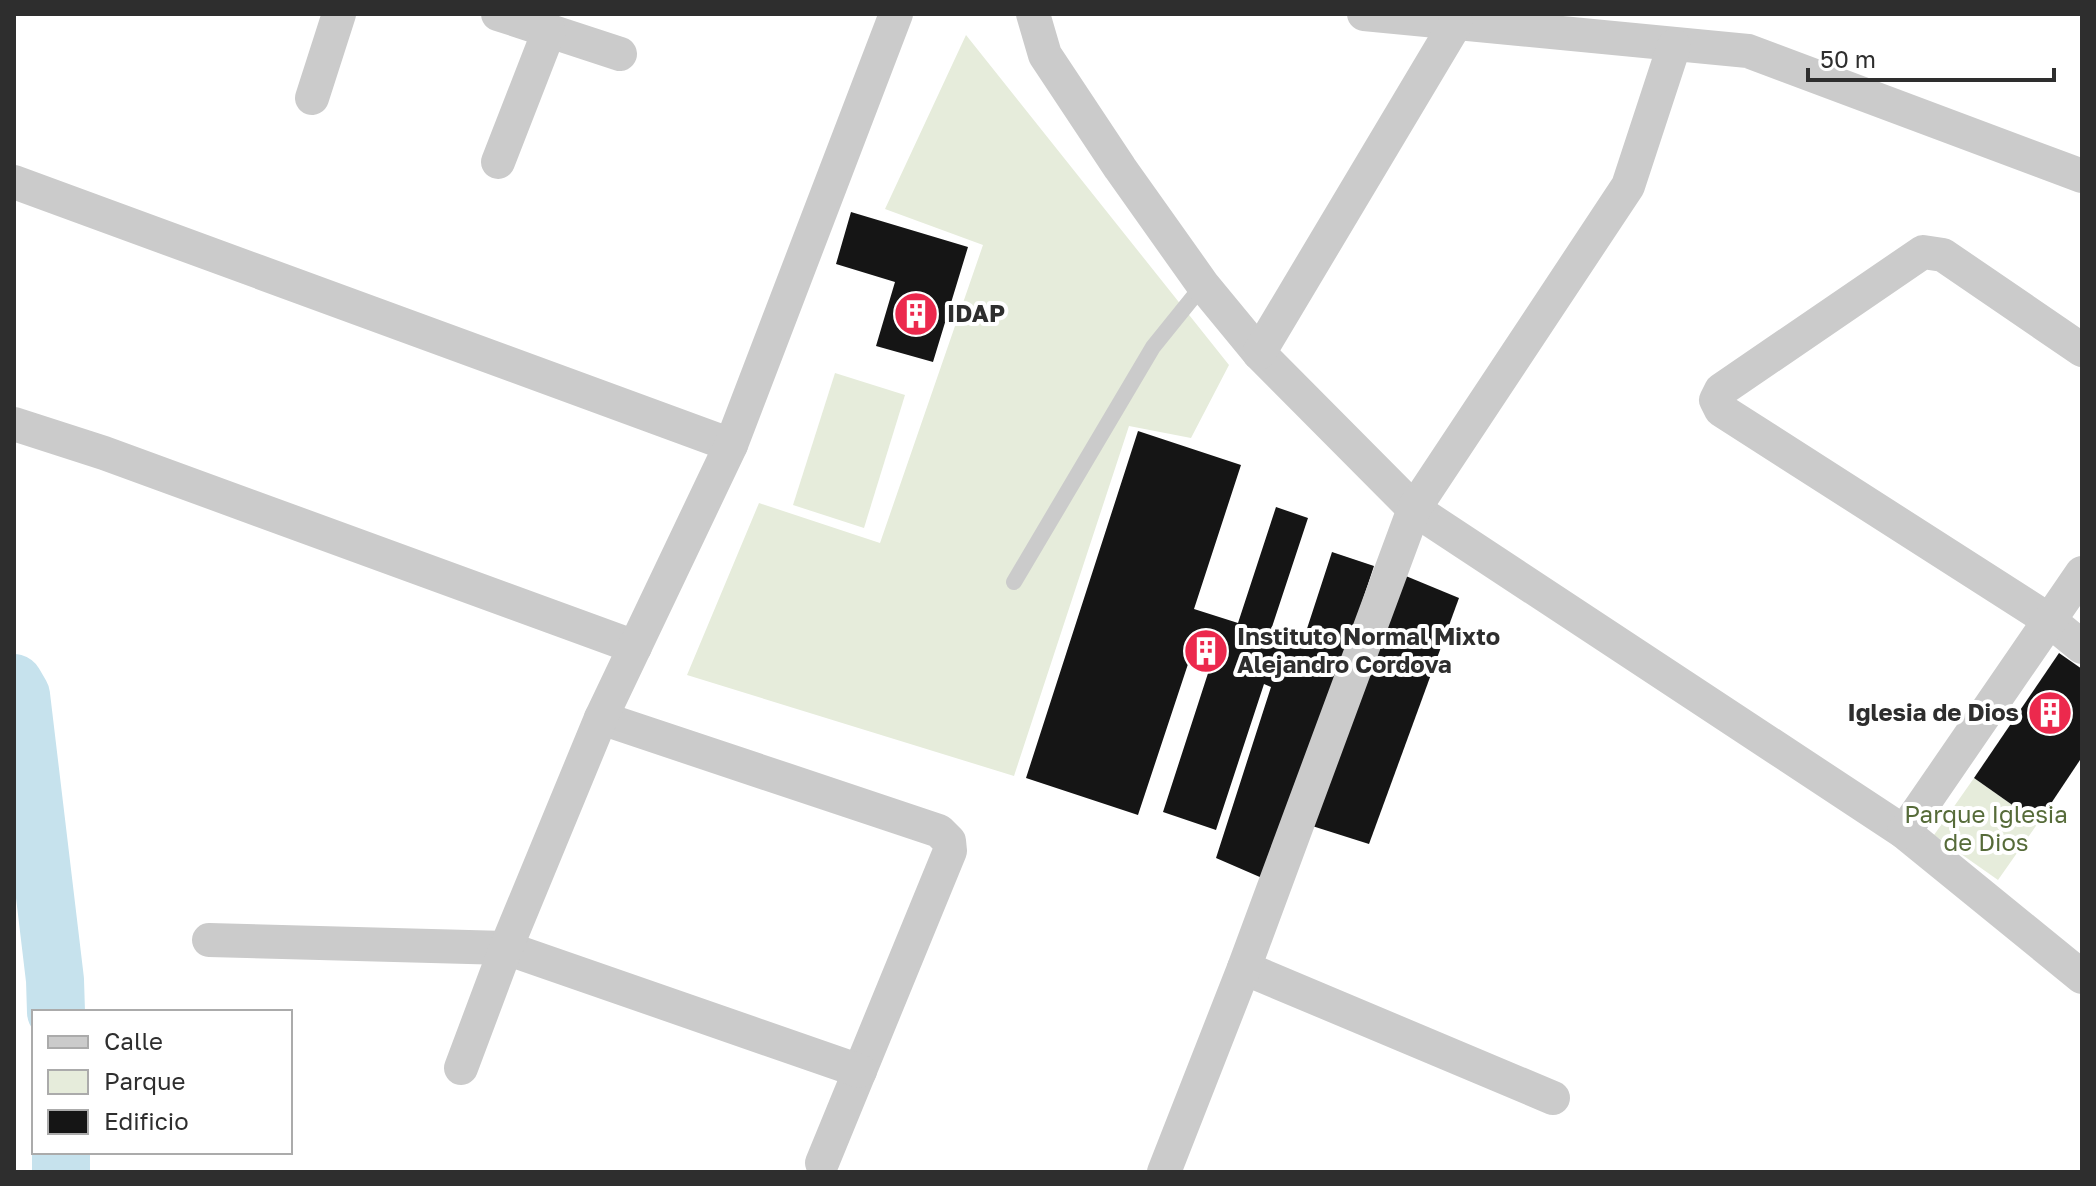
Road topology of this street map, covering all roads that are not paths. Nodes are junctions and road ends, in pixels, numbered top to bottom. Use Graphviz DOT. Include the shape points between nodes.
graph roads {
  1 [pos="339,14"];
  2 [pos="498,14"];
  3 [pos="896,14"];
  4 [pos="1033,14"];
  5 [pos="1364,14"];
  6 [pos="1456,23"];
  7 [pos="549,31"];
  8 [pos="1674,46"];
  9 [pos="620,54"];
  10 [pos="312,98"];
  11 [pos="498,162"];
  12 [pos="2082,176"];
  13 [pos="14,182"];
  14 [pos="1203,285"];
  15 [pos="2082,350"];
  16 [pos="1259,353"];
  17 [pos="14,424"];
  18 [pos="731,445"];
  19 [pos="1414,509"];
  20 [pos="2082,573"];
  21 [pos="1014,582"];
  22 [pos="2049,620"];
  23 [pos="635,647"];
  24 [pos="2082,647"];
  25 [pos="601,718"];
  26 [pos="1904,832"];
  27 [pos="209,940"];
  28 [pos="506,948"];
  29 [pos="1244,968"];
  30 [pos="2082,977"];
  31 [pos="461,1068"];
  32 [pos="860,1071"];
  33 [pos="1553,1098"];
  34 [pos="822,1163"];
  35 [pos="1164,1172"];
  1 -- 10 [label="street"];
  2 -- 7 [label="street"];
  3 -- 18 [label="street"];
  4 -- 14 [label="street" via="1045,55"];
  5 -- 6 [label="street"];
  6 -- 8 [label="street"];
  6 -- 16 [label="street"];
  7 -- 9 [label="street"];
  7 -- 11 [label="street"];
  8 -- 12 [label="street" via="1748,51"];
  8 -- 19 [label="street" via="1628,186"];
  13 -- 18 [label="street"];
  14 -- 16 [label="street"];
  14 -- 21 [label="lane" via="1153,347"];
  15 -- 22 [label="street" via="1943,255 1923,252 1721,390 1716,400 1721,410"];
  16 -- 19 [label="street"];
  17 -- 23 [label="street"];
  18 -- 23 [label="street"];
  19 -- 26 [label="street"];
  19 -- 29 [label="street"];
  20 -- 22 [label="street"];
  22 -- 24 [label="street"];
  22 -- 26 [label="street"];
  23 -- 25 [label="street"];
  25 -- 28 [label="street"];
  25 -- 32 [label="street" via="939,831 949,841 950,851"];
  26 -- 30 [label="street"];
  27 -- 28 [label="street"];
  28 -- 31 [label="street"];
  28 -- 32 [label="street"];
  29 -- 33 [label="street"];
  29 -- 35 [label="street"];
  32 -- 34 [label="street"];
}
